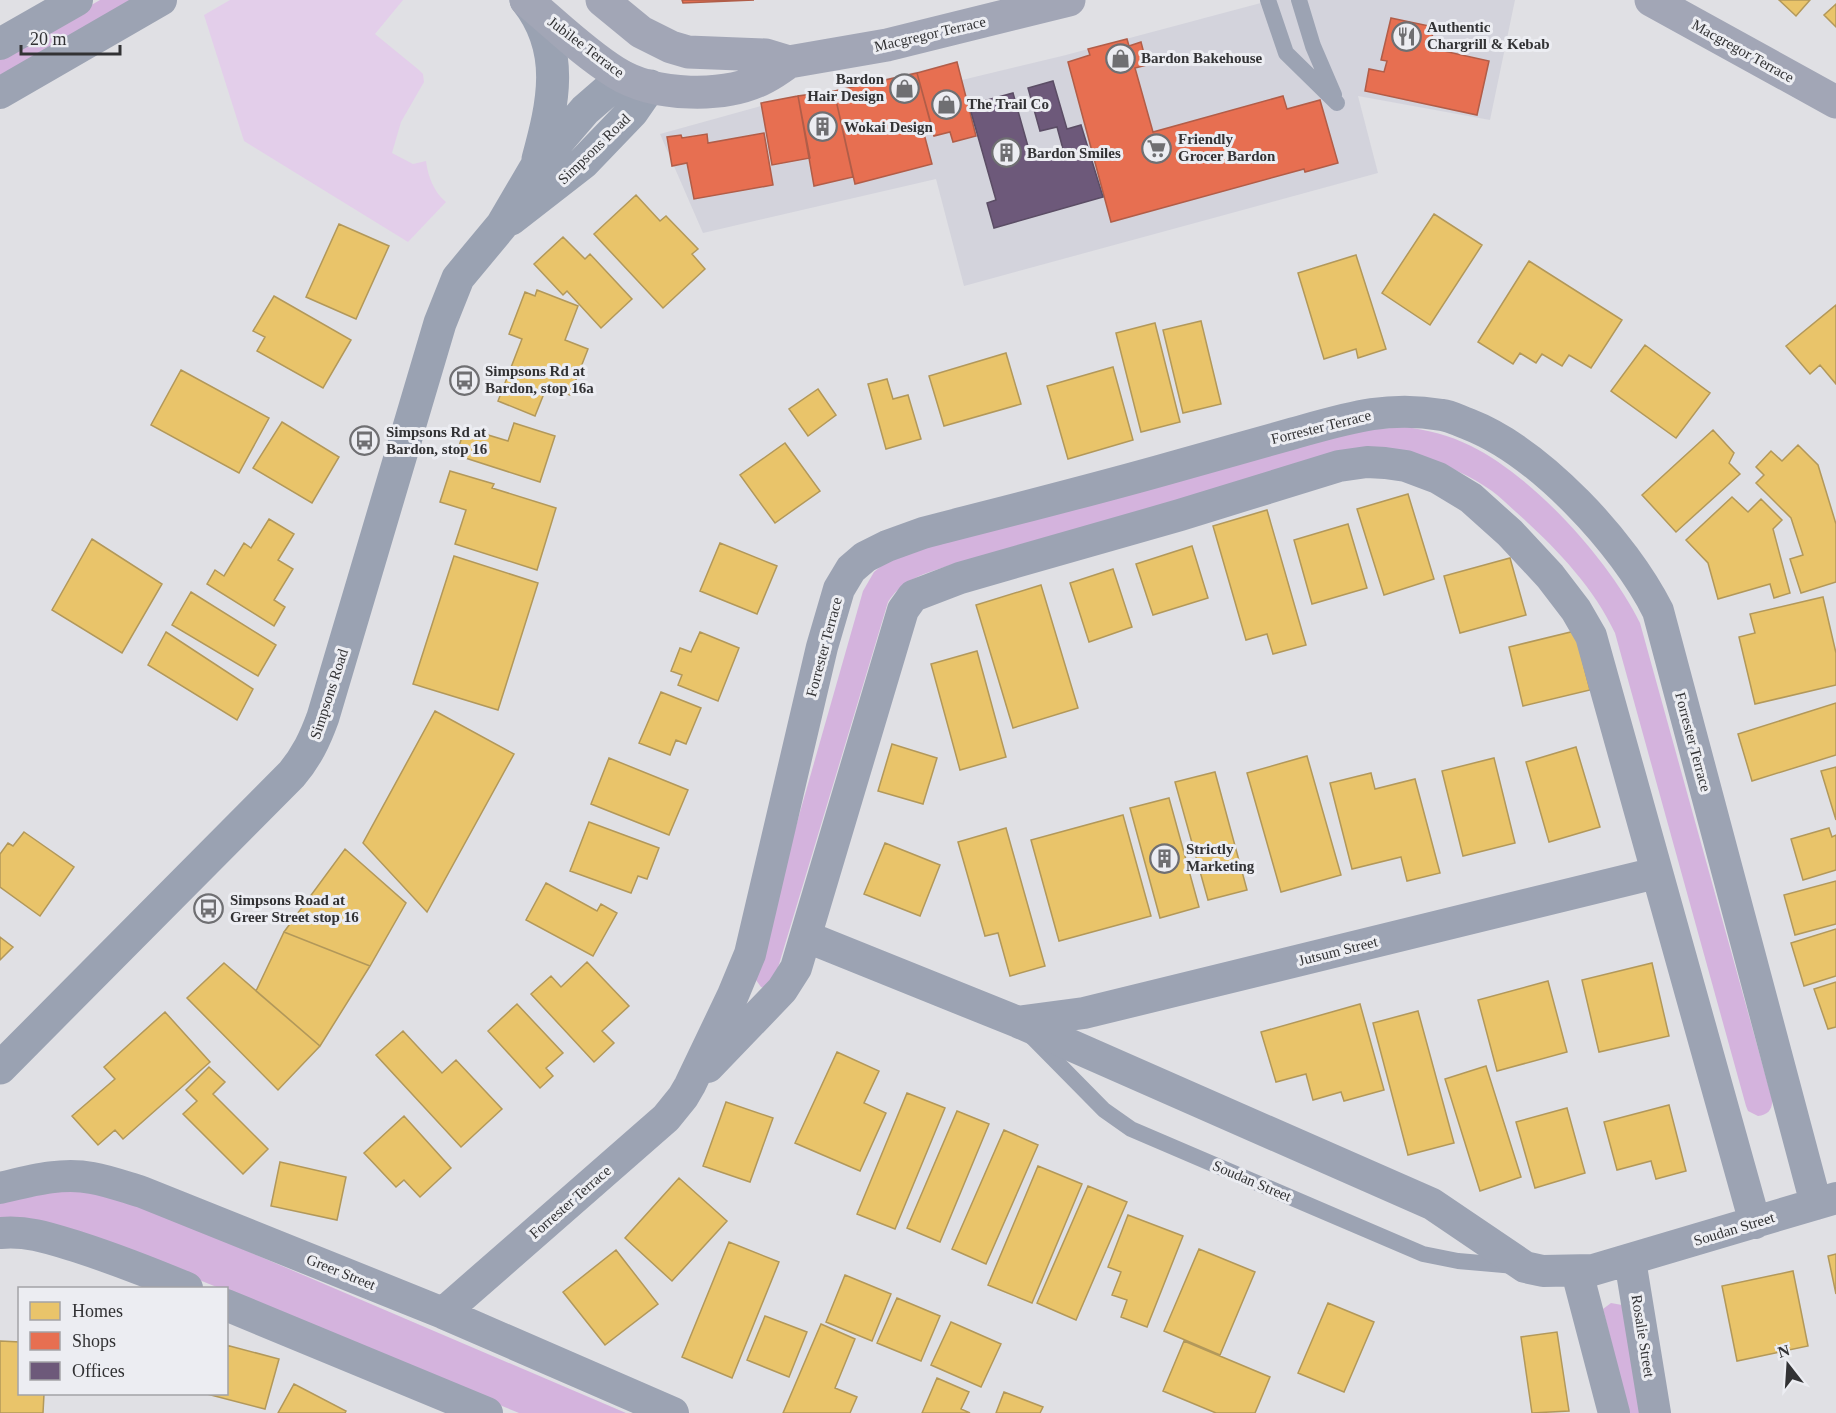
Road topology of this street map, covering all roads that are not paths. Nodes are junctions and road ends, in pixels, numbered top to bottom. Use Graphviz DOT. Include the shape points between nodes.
graph roads {
  1 [pos="77,0"];
  2 [pos="161,0"];
  3 [pos="526,0"];
  4 [pos="602,0"];
  5 [pos="1069,0"];
  6 [pos="1268,0"];
  7 [pos="1299,0"];
  8 [pos="1651,0"];
  9 [pos="0,45"];
  10 [pos="1313,46"];
  11 [pos="669,47"];
  12 [pos="1286,53"];
  13 [pos="789,62"];
  14 [pos="637,82"];
  15 [pos="0,93"];
  16 [pos="1836,102"];
  17 [pos="536,167"];
  18 [pos="502,225"];
  19 [pos="1656,873"];
  20 [pos="807,937"];
  21 [pos="1018,1022"];
  22 [pos="0,1068"];
  23 [pos="690,1085"];
  24 [pos="0,1188"];
  25 [pos="1826,1201"];
  26 [pos="1755,1223"];
  27 [pos="0,1233"];
  28 [pos="1630,1260"];
  29 [pos="1525,1267"];
  30 [pos="1577,1272"];
  31 [pos="184,1287"];
  32 [pos="228,1306"];
  33 [pos="443,1313"];
  34 [pos="487,1413"];
  35 [pos="673,1413"];
  36 [pos="1614,1413"];
  37 [pos="1655,1413"];
  1 -- 9 [label="street"];
  2 -- 15 [label="street"];
  3 -- 14 [label="highway, Jubilee Terrace" via="590,53"];
  3 -- 17 [label="main road" via="546,37 553,73 552,103"];
  4 -- 11 [label="highway" via="641,32"];
  5 -- 13 [label="highway, Macgregor Terrace" via="887,45"];
  6 -- 12 [label="lane"];
  7 -- 10 [label="lane"];
  8 -- 16 [label="highway, Macgregor Terrace"];
  10 -- 12 [label="lane"];
  10 -- 12 [label="lane" via="1337,103"];
  11 -- 13 [label="highway, Macgregor Terrace" via="688,52 757,54"];
  11 -- 14 [label="highway"];
  13 -- 14 [label="highway, Macgregor Terrace" via="765,78 741,86 697,92"];
  14 -- 17 [label="main road, Simpsons Road" via="585,110"];
  14 -- 18 [label="main road, Simpsons Road" via="632,112 583,163"];
  17 -- 18 [label="main road, Simpsons Road"];
  18 -- 22 [label="main road, Simpsons Road" via="464,270 440,323 314,744 292,774"];
  19 -- 20 [label="street, Forrester Terrace" via="1591,636 1576,610 1526,550 1471,498 1438,478 1406,466 1367,462 1304,476 960,578 914,596 903,610"];
  19 -- 21 [label="street, Jutsum Street" via="1084,1013"];
  19 -- 26 [label="street, Forrester Terrace"];
  20 -- 21 [label="street, Soudan Street"];
  20 -- 23 [label="street, Forrester Terrace" via="788,984"];
  21 -- 29 [label="street, Soudan Street" via="1432,1204"];
  21 -- 29 [label="lane, Soudan Street" via="1104,1110 1131,1129 1423,1254"];
  23 -- 25 [label="street, Forrester Terrace" via="754,941 822,647 839,589 851,569 865,557 923,533 1358,416 1392,410 1417,411 1446,415 1485,431 1524,455 1610,539 1649,592 1662,623"];
  23 -- 33 [label="street, Forrester Terrace" via="666,1118"];
  24 -- 33 [label="street, Greer Street" via="68,1176 103,1180"];
  25 -- 26 [label="street, Soudan Street"];
  26 -- 28 [label="street, Soudan Street"];
  27 -- 31 [label="street" via="49,1238"];
  28 -- 30 [label="street, Soudan Street"];
  28 -- 37 [label="street, Rosalie Street"];
  29 -- 30 [label="street, Soudan Street"];
  30 -- 36 [label="street"];
  32 -- 34 [label="street"];
  33 -- 35 [label="street, Greer Street"];
}
